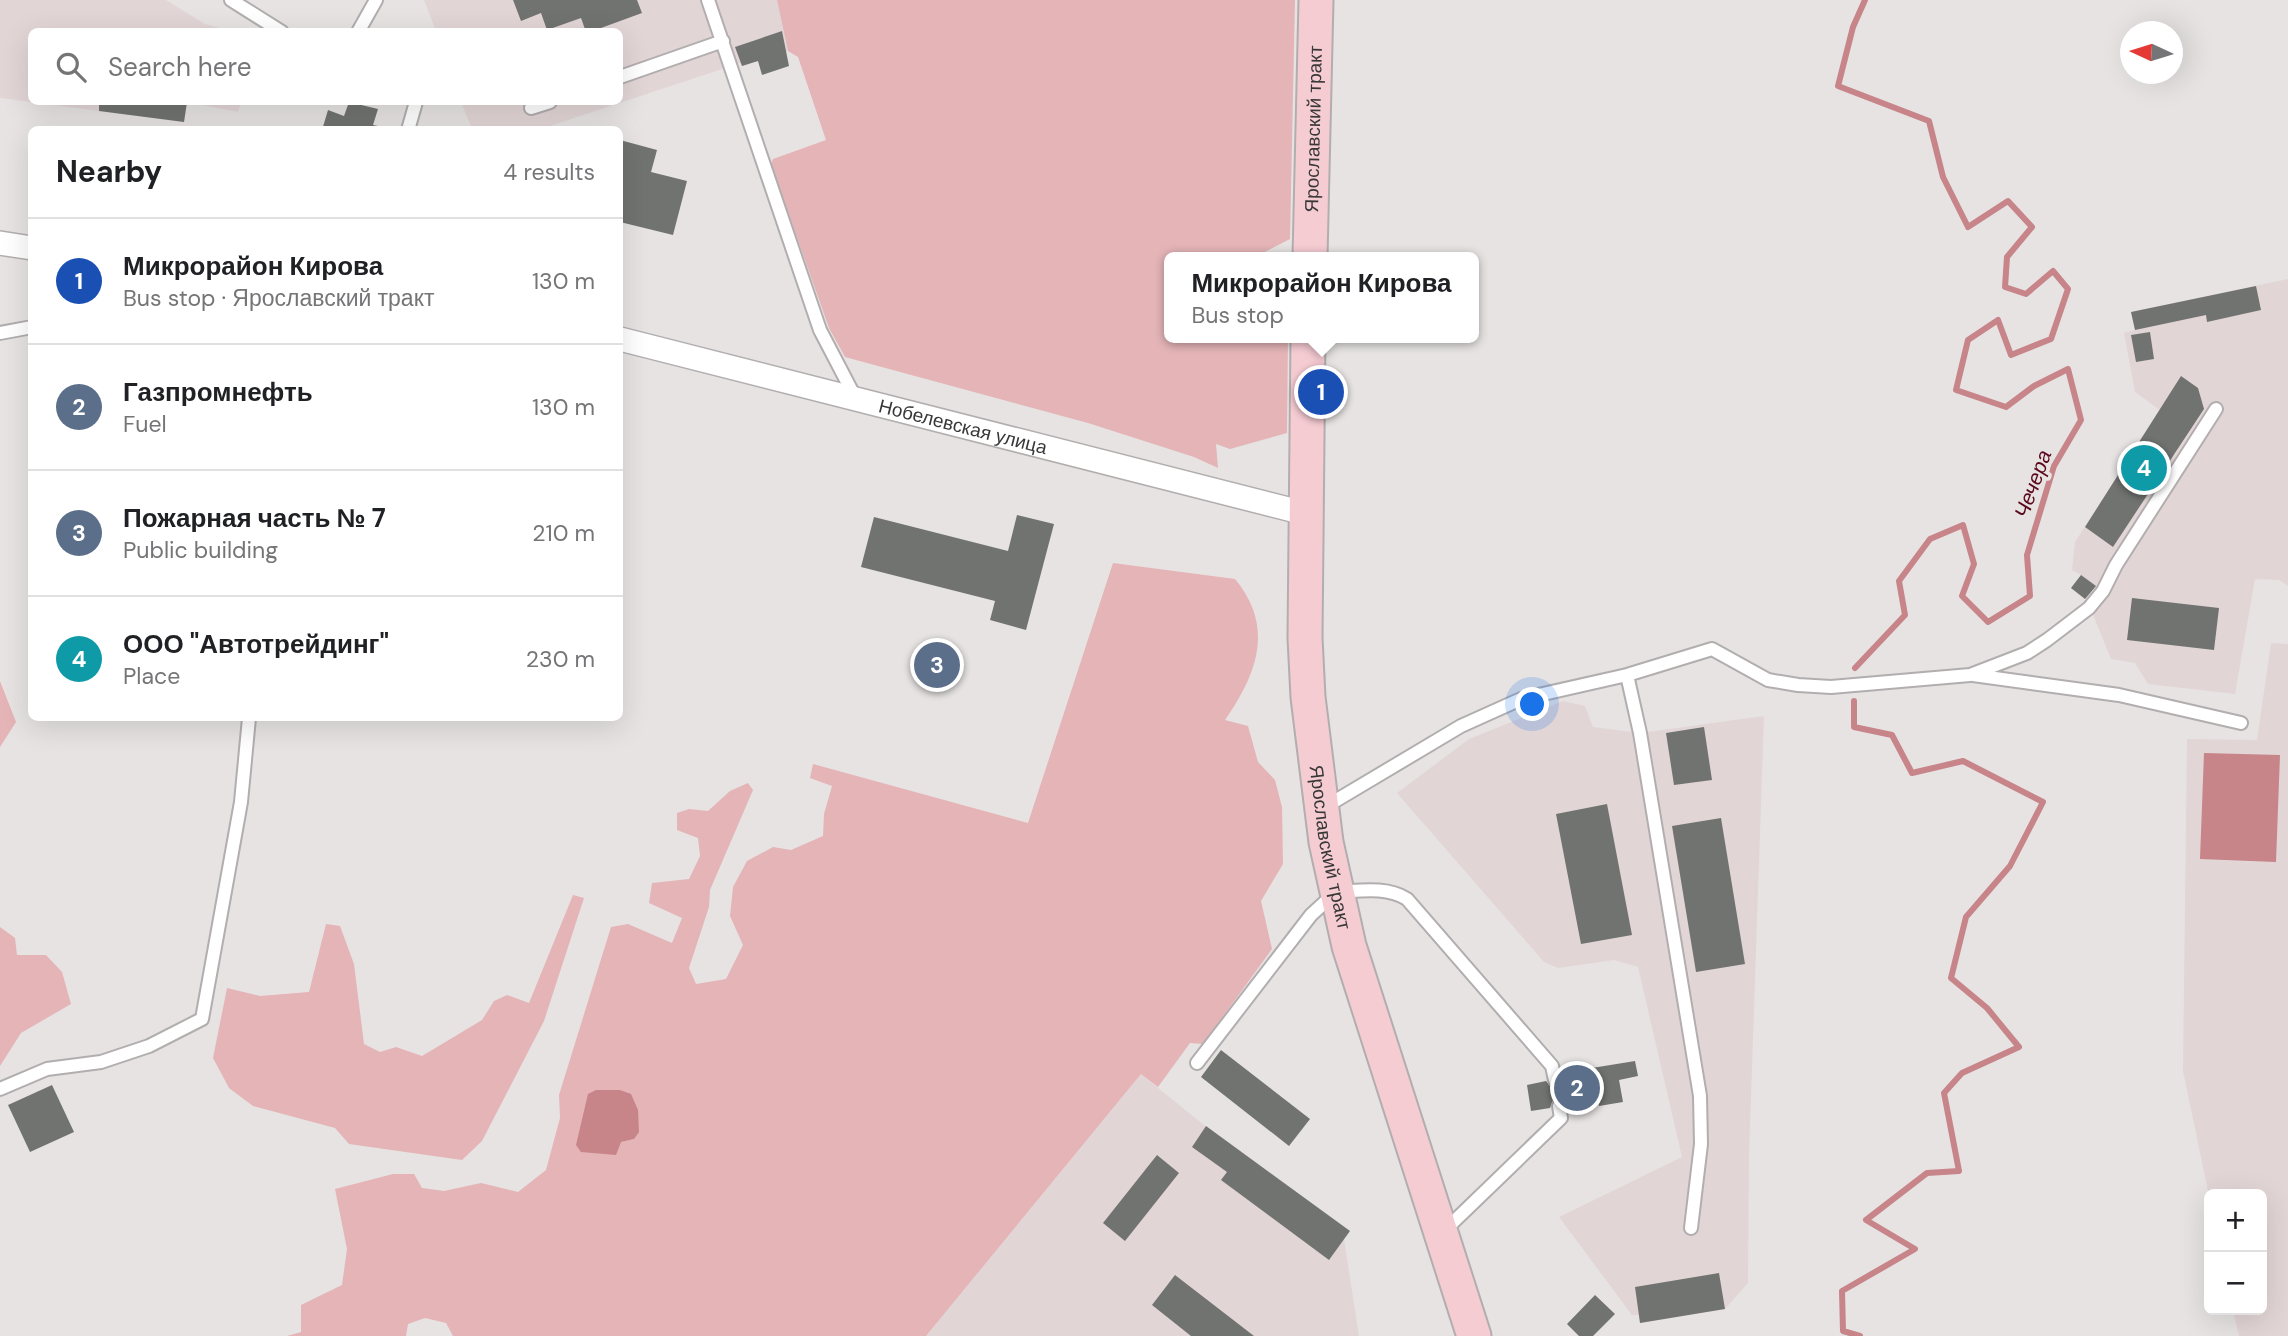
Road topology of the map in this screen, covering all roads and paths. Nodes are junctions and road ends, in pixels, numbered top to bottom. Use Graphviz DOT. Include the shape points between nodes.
graph roads {
  1 [pos="231,0"];
  2 [pos="376,0"];
  3 [pos="708,0"];
  4 [pos="1316,0"];
  5 [pos="276,28"];
  6 [pos="360,28"];
  7 [pos="723,41"];
  8 [pos="623,76"];
  9 [pos="415,105"];
  10 [pos="540,105"];
  11 [pos="531,108"];
  12 [pos="409,126"];
  13 [pos="0,243"];
  14 [pos="28,247"];
  15 [pos="1310,252"];
  16 [pos="28,328"];
  17 [pos="0,333"];
  18 [pos="623,340"];
  19 [pos="1308,343"];
  20 [pos="856,400"];
  21 [pos="2216,409"];
  22 [pos="1304,513"];
  23 [pos="1627,675"];
  24 [pos="1970,675"];
  25 [pos="249,721"];
  26 [pos="2241,723"];
  27 [pos="1321,809"];
  28 [pos="1336,892"];
  29 [pos="1197,1063"];
  30 [pos="1555,1080"];
  31 [pos="0,1089"];
  32 [pos="1559,1106"];
  33 [pos="1691,1228"];
  34 [pos="1440,1235"];
  35 [pos="1474,1336"];
  1 -- 5 [label="lane"];
  2 -- 6 [label="lane"];
  3 -- 7 [label="lane"];
  4 -- 15 [label="street, Ярославский тракт"];
  7 -- 8 [label="lane"];
  7 -- 20 [label="lane" via="820,330"];
  9 -- 12 [label="lane"];
  10 -- 11 [label="lane"];
  13 -- 14 [label="street"];
  16 -- 17 [label="lane"];
  18 -- 20 [label="street, Нобелевская улица"];
  19 -- 22 [label="street, Ярославский тракт"];
  20 -- 22 [label="street, Нобелевская улица"];
  21 -- 24 [label="lane" via="2089,608 2026,653"];
  22 -- 27 [label="street, Ярославский тракт" via="1308,696"];
  23 -- 24 [label="lane" via="1712,649 1769,680 1798,685 1831,687"];
  23 -- 27 [label="lane" via="1521,699 1461,726"];
  23 -- 33 [label="lane" via="1700,1096 1701,1144"];
  24 -- 26 [label="lane" via="2119,695"];
  25 -- 31 [label="lane" via="241,802 201,1018 149,1046 102,1062 47,1069"];
  27 -- 28 [label="street, Ярославский тракт"];
  28 -- 29 [label="lane" via="1311,915"];
  28 -- 30 [label="lane" via="1382,890 1407,899 1552,1066"];
  28 -- 34 [label="street, Ярославский тракт"];
  32 -- 34 [label="lane" via="1561,1118"];
  34 -- 35 [label="street, Ярославский тракт"];
}
